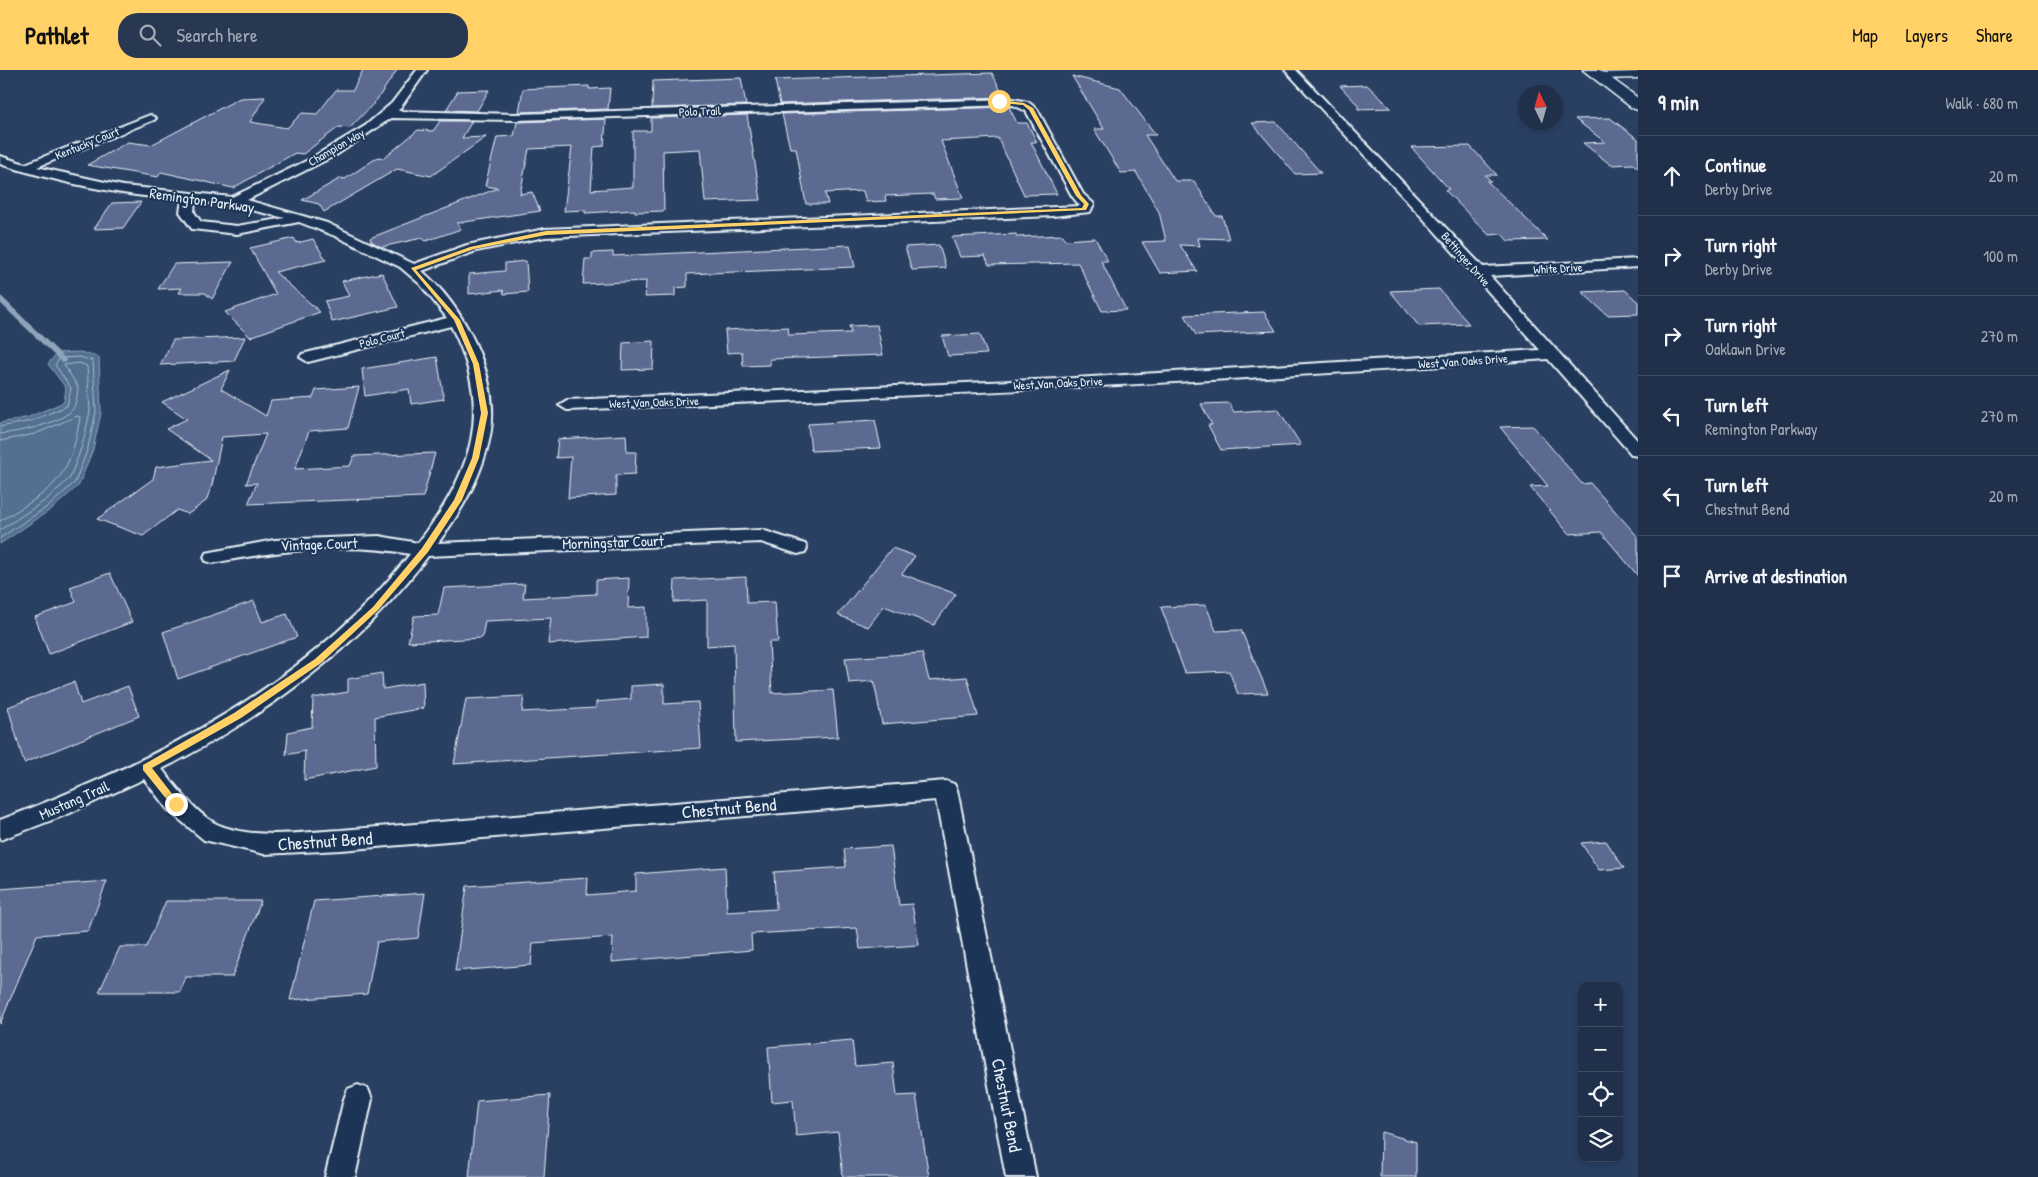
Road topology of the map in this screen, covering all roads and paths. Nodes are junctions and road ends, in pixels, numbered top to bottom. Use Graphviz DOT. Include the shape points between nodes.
graph roads {
  1 [pos="422,70"];
  2 [pos="1290,70"];
  3 [pos="1594,73"];
  4 [pos="1638,75"];
  5 [pos="1638,105"];
  6 [pos="388,114"];
  7 [pos="150,118"];
  8 [pos="0,160"];
  9 [pos="24,168"];
  10 [pos="189,197"];
  11 [pos="233,202"];
  12 [pos="301,218"];
  13 [pos="1638,263"];
  14 [pos="413,269"];
  15 [pos="1477,272"];
  16 [pos="456,320"];
  17 [pos="1550,354"];
  18 [pos="308,357"];
  19 [pos="567,405"];
  20 [pos="1638,452"];
  21 [pos="798,548"];
  22 [pos="425,550"];
  23 [pos="213,557"];
  24 [pos="146,767"];
  25 [pos="0,830"];
  26 [pos="358,1099"];
  27 [pos="340,1177"];
  28 [pos="1021,1177"];
  1 -- 6 [label="street, Champion Way"];
  2 -- 15 [label="street, Bettinger Drive" via="1438,226"];
  3 -- 4 [label="lane"];
  3 -- 5 [label="street"];
  6 -- 11 [label="street, Champion Way" via="338,148"];
  6 -- 14 [label="street, Polo Trail" via="516,117 1013,102 1031,109 1078,196 1087,204 1084,209 1053,212 546,233 472,248"];
  7 -- 9 [label="street, Kentucky Court"];
  8 -- 9 [label="street, Remington Parkway"];
  9 -- 10 [label="street, Remington Parkway" via="124,190"];
  10 -- 11 [label="street, Remington Parkway"];
  10 -- 12 [label="street" via="187,212 197,226 237,230"];
  11 -- 12 [label="street, Remington Parkway"];
  12 -- 14 [label="street, Remington Parkway" via="360,242"];
  13 -- 15 [label="street, White Drive"];
  14 -- 16 [label="street, Remington Parkway"];
  15 -- 17 [label="street, Bettinger Drive"];
  16 -- 18 [label="street, Polo Court"];
  16 -- 22 [label="street, Remington Parkway" via="476,364 484,413 476,458 462,491"];
  17 -- 19 [label="street, West Van Oaks Drive" via="1393,366"];
  17 -- 20 [label="street, Bettinger Drive"];
  21 -- 22 [label="street, Morningstar Court" via="762,536"];
  22 -- 23 [label="street, Vintage Court" via="379,542 284,545"];
  22 -- 24 [label="street, Remington Parkway" via="376,608 318,661 238,716"];
  24 -- 25 [label="street, Mustang Trail"];
  24 -- 28 [label="street, Chestnut Bend" via="176,804 212,833 264,844 946,790"];
  26 -- 27 [label="street"];
}
